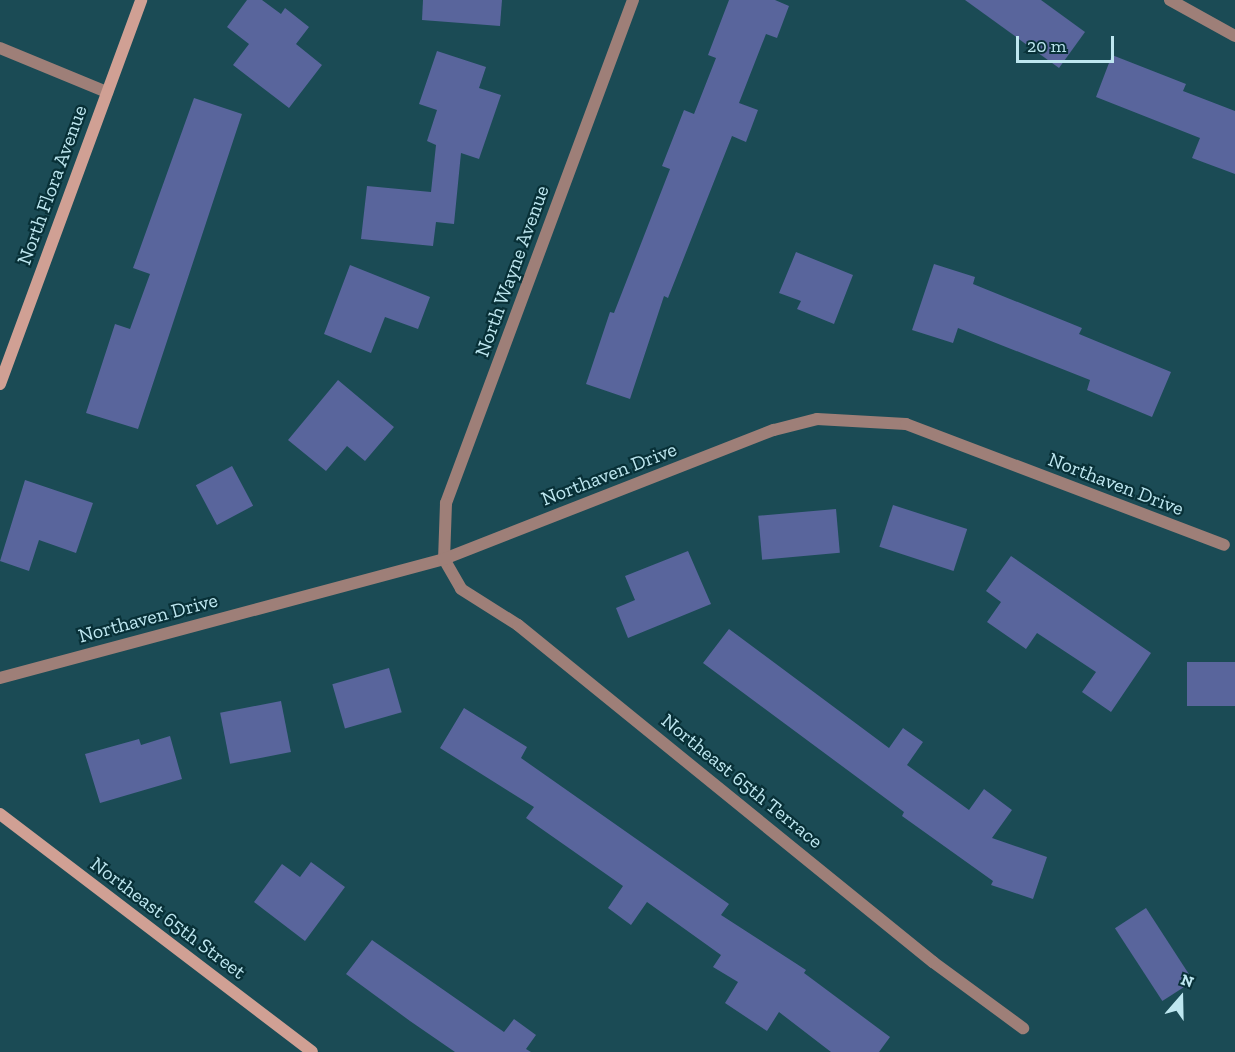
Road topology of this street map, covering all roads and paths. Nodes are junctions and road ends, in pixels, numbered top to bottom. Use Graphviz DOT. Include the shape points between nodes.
graph roads {
  1 [pos="141,0"];
  2 [pos="633,0"];
  3 [pos="1170,0"];
  4 [pos="1235,36"];
  5 [pos="0,48"];
  6 [pos="107,92"];
  7 [pos="0,384"];
  8 [pos="1224,545"];
  9 [pos="444,559"];
  10 [pos="0,678"];
  11 [pos="0,814"];
  12 [pos="1023,1028"];
  13 [pos="312,1052"];
  1 -- 6 [label="street, North Flora Avenue"];
  2 -- 9 [label="street, North Wayne Avenue" via="446,503"];
  3 -- 4 [label="street"];
  5 -- 6 [label="street"];
  6 -- 7 [label="street, North Flora Avenue"];
  8 -- 9 [label="street, Northaven Drive" via="906,424 839,417 774,430"];
  9 -- 10 [label="street, Northaven Drive"];
  9 -- 12 [label="street, Northeast 65th Terrace" via="461,589 518,626 933,962"];
  11 -- 13 [label="street, Northeast 65th Street"];
}
